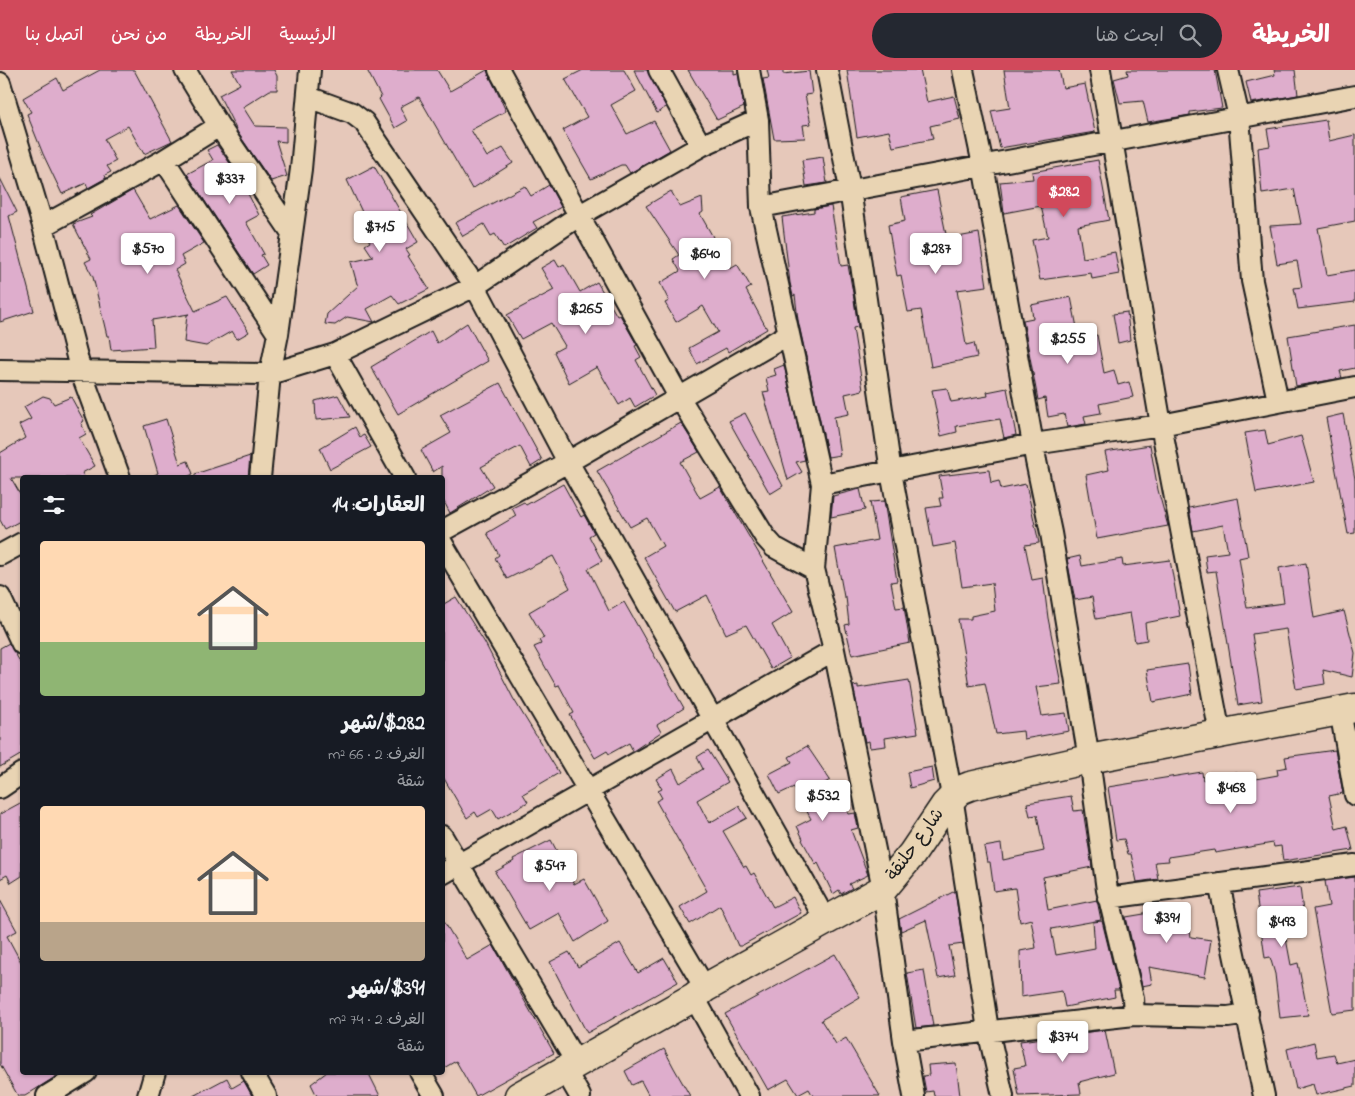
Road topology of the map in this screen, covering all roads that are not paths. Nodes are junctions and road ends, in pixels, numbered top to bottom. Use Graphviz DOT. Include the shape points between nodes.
graph roads {
  1 [pos="10,70"];
  2 [pos="185,70"];
  3 [pos="310,70"];
  4 [pos="499,70"];
  5 [pos="659,70"];
  6 [pos="749,70"];
  7 [pos="826,70"];
  8 [pos="963,70"];
  9 [pos="1100,70"];
  10 [pos="1228,70"];
  11 [pos="0,76"];
  12 [pos="0,83"];
  13 [pos="1355,96"];
  14 [pos="308,97"];
  15 [pos="1239,117"];
  16 [pos="758,120"];
  17 [pos="219,126"];
  18 [pos="1112,141"];
  19 [pos="701,146"];
  20 [pos="164,160"];
  21 [pos="983,165"];
  22 [pos="850,189"];
  23 [pos="761,207"];
  24 [pos="580,215"];
  25 [pos="43,226"];
  26 [pos="292,233"];
  27 [pos="475,286"];
  28 [pos="278,334"];
  29 [pos="789,334"];
  30 [pos="335,354"];
  31 [pos="0,370"];
  32 [pos="81,372"];
  33 [pos="270,374"];
  34 [pos="1355,387"];
  35 [pos="679,397"];
  36 [pos="1278,401"];
  37 [pos="1161,425"];
  38 [pos="1034,444"];
  39 [pos="568,462"];
  40 [pos="891,472"];
  41 [pos="119,475"];
  42 [pos="260,475"];
  43 [pos="403,475"];
  44 [pos="822,484"];
  45 [pos="445,529"];
  46 [pos="20,544"];
  47 [pos="445,547"];
  48 [pos="0,555"];
  49 [pos="814,569"];
  50 [pos="0,597"];
  51 [pos="20,640"];
  52 [pos="834,650"];
  53 [pos="1347,709"];
  54 [pos="714,720"];
  55 [pos="1220,734"];
  56 [pos="1089,759"];
  57 [pos="20,774"];
  58 [pos="0,788"];
  59 [pos="588,791"];
  60 [pos="1355,795"];
  61 [pos="952,796"];
  62 [pos="445,847"];
  63 [pos="1355,865"];
  64 [pos="451,869"];
  65 [pos="1220,883"];
  66 [pos="883,889"];
  67 [pos="1108,898"];
  68 [pos="826,921"];
  69 [pos="700,993"];
  70 [pos="1248,1014"];
  71 [pos="1134,1015"];
  72 [pos="988,1030"];
  73 [pos="904,1041"];
  74 [pos="570,1066"];
  75 [pos="81,1075"];
  76 [pos="154,1075"];
  77 [pos="254,1075"];
  78 [pos="422,1075"];
  79 [pos="48,1096"];
  80 [pos="148,1096"];
  81 [pos="266,1096"];
  82 [pos="434,1096"];
  83 [pos="519,1096"];
  84 [pos="580,1096"];
  85 [pos="750,1096"];
  86 [pos="914,1096"];
  87 [pos="1003,1096"];
  88 [pos="1264,1096"];
  1 -- 11 [label="street"];
  2 -- 17 [label="street"];
  3 -- 14 [label="street"];
  4 -- 24 [label="street"];
  5 -- 19 [label="street"];
  6 -- 16 [label="street"];
  7 -- 22 [label="street"];
  8 -- 21 [label="street"];
  9 -- 18 [label="street"];
  10 -- 15 [label="street"];
  12 -- 25 [label="street"];
  13 -- 15 [label="street"];
  14 -- 26 [label="street"];
  14 -- 27 [label="street" via="352,113 364,122"];
  15 -- 18 [label="street"];
  15 -- 36 [label="street" via="1252,281"];
  16 -- 19 [label="street"];
  16 -- 23 [label="street"];
  17 -- 20 [label="street"];
  17 -- 26 [label="street"];
  18 -- 21 [label="street"];
  18 -- 37 [label="street"];
  19 -- 24 [label="street"];
  20 -- 25 [label="street"];
  20 -- 28 [label="street"];
  21 -- 22 [label="street"];
  21 -- 38 [label="street"];
  22 -- 23 [label="street"];
  22 -- 40 [label="street"];
  23 -- 29 [label="street"];
  24 -- 27 [label="street"];
  24 -- 35 [label="street"];
  25 -- 32 [label="street"];
  26 -- 28 [label="street"];
  27 -- 30 [label="street"];
  27 -- 39 [label="street"];
  28 -- 33 [label="street"];
  29 -- 35 [label="street"];
  29 -- 44 [label="street"];
  30 -- 33 [label="street"];
  30 -- 43 [label="street"];
  31 -- 32 [label="street"];
  32 -- 33 [label="street"];
  32 -- 41 [label="street"];
  33 -- 42 [label="street"];
  34 -- 36 [label="street"];
  35 -- 39 [label="street"];
  35 -- 49 [label="street" via="765,538 774,547"];
  36 -- 37 [label="street"];
  37 -- 38 [label="street"];
  37 -- 55 [label="street"];
  38 -- 40 [label="street"];
  38 -- 56 [label="street"];
  39 -- 45 [label="street"];
  39 -- 54 [label="street"];
  40 -- 44 [label="street"];
  40 -- 61 [label="street"];
  44 -- 49 [label="street"];
  46 -- 48 [label="street"];
  47 -- 59 [label="street"];
  49 -- 52 [label="street"];
  50 -- 51 [label="street"];
  52 -- 54 [label="street"];
  52 -- 66 [label="street"];
  53 -- 55 [label="street, شارع حلنقة"];
  53 -- 60 [label="street"];
  54 -- 59 [label="street"];
  54 -- 68 [label="street"];
  55 -- 56 [label="street, شارع حلنقة"];
  56 -- 61 [label="street, شارع حلنقة" via="990,780"];
  56 -- 67 [label="street"];
  57 -- 58 [label="street"];
  59 -- 64 [label="street"];
  59 -- 69 [label="street"];
  61 -- 66 [label="street, شارع حلنقة"];
  61 -- 72 [label="street"];
  62 -- 64 [label="street"];
  63 -- 65 [label="street"];
  64 -- 74 [label="street"];
  65 -- 67 [label="street"];
  65 -- 70 [label="street"];
  66 -- 68 [label="street, شارع حلنقة"];
  66 -- 73 [label="street"];
  67 -- 71 [label="street" via="1133,998"];
  68 -- 69 [label="street, شارع حلنقة"];
  69 -- 74 [label="street, شارع حلنقة"];
  69 -- 85 [label="street"];
  70 -- 71 [label="street" via="1228,1018"];
  70 -- 88 [label="street"];
  71 -- 72 [label="street"];
  72 -- 73 [label="street"];
  72 -- 87 [label="street"];
  73 -- 86 [label="street"];
  74 -- 83 [label="street, شارع حلنقة"];
  74 -- 84 [label="street"];
  75 -- 79 [label="street"];
  76 -- 80 [label="street"];
  77 -- 81 [label="street"];
  78 -- 82 [label="street"];
}
